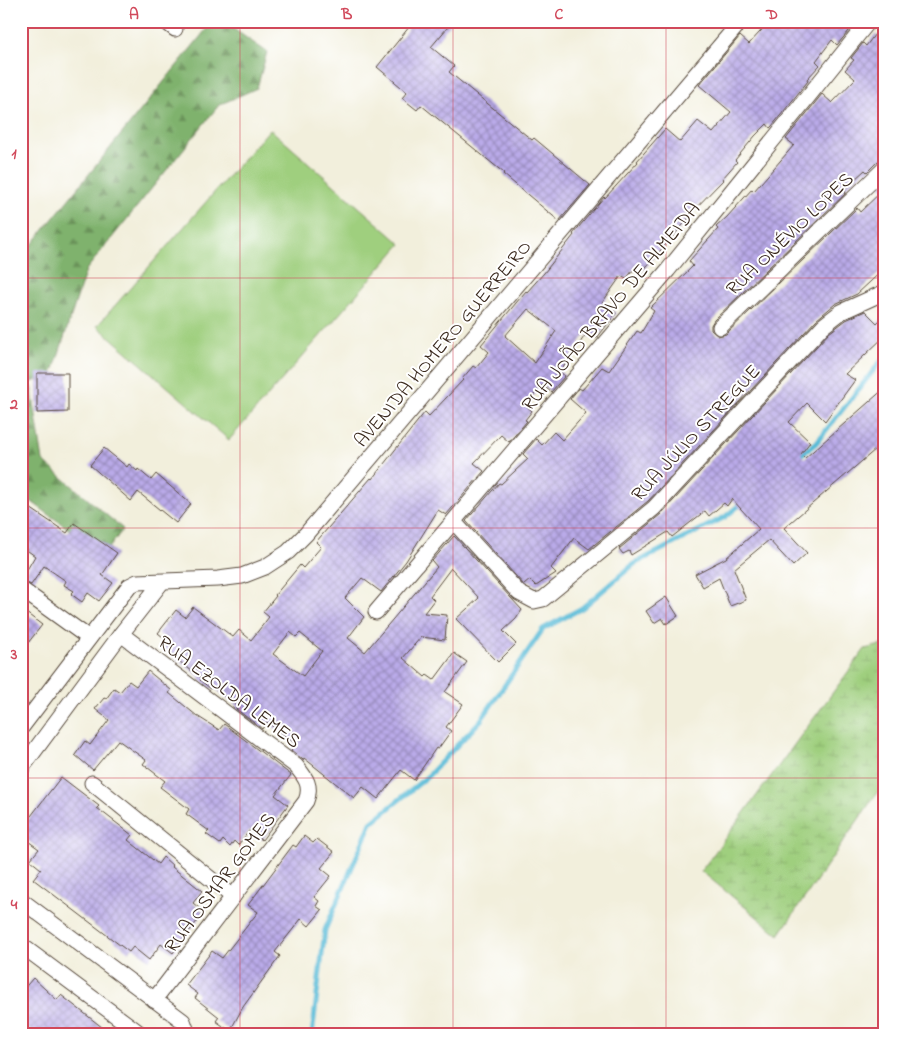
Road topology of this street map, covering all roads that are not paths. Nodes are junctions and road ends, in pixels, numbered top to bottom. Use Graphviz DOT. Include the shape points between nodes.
graph roads {
  1 [pos="741,21"];
  2 [pos="869,21"];
  3 [pos="885,168"];
  4 [pos="885,292"];
  5 [pos="720,327"];
  6 [pos="454,522"];
  7 [pos="161,582"];
  8 [pos="21,589"];
  9 [pos="376,612"];
  10 [pos="121,634"];
  11 [pos="89,638"];
  12 [pos="21,728"];
  13 [pos="21,769"];
  14 [pos="92,783"];
  15 [pos="309,786"];
  16 [pos="233,897"];
  17 [pos="21,900"];
  18 [pos="21,945"];
  19 [pos="154,1000"];
  20 [pos="142,1035"];
  21 [pos="184,1035"];
  1 -- 7 [label="street, AVENIDA HOMERO GUERREIRO" via="288,552 265,567 242,576"];
  2 -- 6 [label="street, RUA JOÃO BRAVO DE ALMEIDA" via="668,270"];
  3 -- 5 [label="street, RUA ONÉVIO LOPES"];
  4 -- 6 [label="street, RUA JÚLIO STREGUE" via="841,312 823,326 654,508 543,599 534,601 519,593"];
  6 -- 9 [label="street, RUA JOÃO BRAVO DE ALMEIDA"];
  7 -- 10 [label="street"];
  7 -- 11 [label="street, AVENIDA HOMERO GUERREIRO" via="137,582 129,586"];
  8 -- 11 [label="street"];
  10 -- 13 [label="street"];
  10 -- 15 [label="street, RUA EZOLDA LEMES" via="296,766"];
  11 -- 12 [label="street, AVENIDA HOMERO GUERREIRO"];
  14 -- 16 [label="street"];
  15 -- 16 [label="street, RUA OSMAR GOMES" via="306,801"];
  16 -- 19 [label="street, RUA OSMAR GOMES"];
  17 -- 19 [label="street"];
  18 -- 20 [label="street"];
  19 -- 21 [label="street" via="183,1021"];
}
